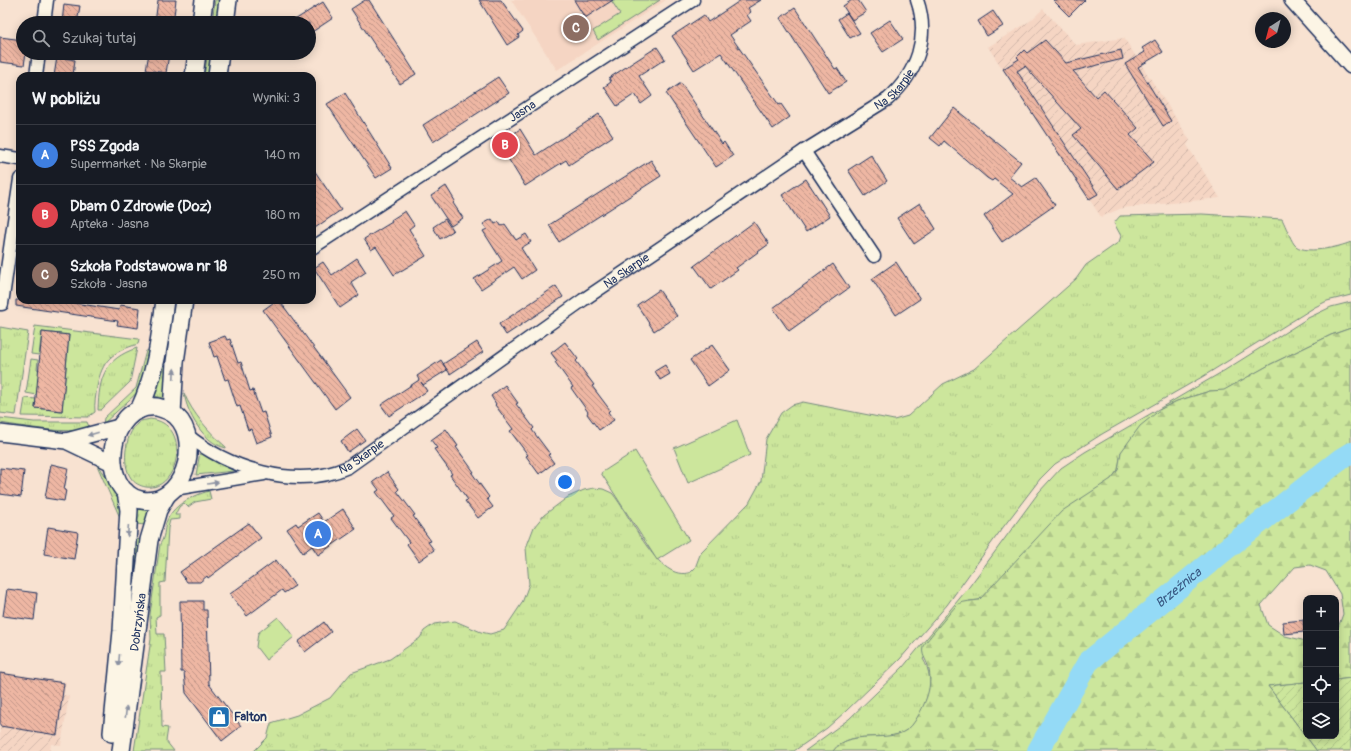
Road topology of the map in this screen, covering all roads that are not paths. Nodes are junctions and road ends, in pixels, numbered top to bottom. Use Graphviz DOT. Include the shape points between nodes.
graph roads {
  1 [pos="47,0"];
  2 [pos="204,0"];
  3 [pos="228,0"];
  4 [pos="694,0"];
  5 [pos="917,0"];
  6 [pos="1292,0"];
  7 [pos="45,16"];
  8 [pos="202,16"];
  9 [pos="226,16"];
  10 [pos="38,60"];
  11 [pos="196,60"];
  12 [pos="219,60"];
  13 [pos="1351,66"];
  14 [pos="37,72"];
  15 [pos="195,72"];
  16 [pos="218,72"];
  17 [pos="804,151"];
  18 [pos="0,156"];
  19 [pos="16,158"];
  20 [pos="16,205"];
  21 [pos="316,245"];
  22 [pos="874,256"];
  23 [pos="1,304"];
  24 [pos="164,304"];
  25 [pos="183,304"];
  26 [pos="139,410"];
  27 [pos="172,413"];
  28 [pos="119,428"];
  29 [pos="0,433"];
  30 [pos="186,434"];
  31 [pos="66,441"];
  32 [pos="114,464"];
  33 [pos="267,473"];
  34 [pos="126,492"];
  35 [pos="170,492"];
  36 [pos="111,751"];
  37 [pos="121,751"];
  1 -- 7 [label="street"];
  2 -- 8 [label="main road"];
  3 -- 9 [label="main road"];
  4 -- 21 [label="street, Jasna"];
  5 -- 17 [label="street, Na Skarpie" via="922,15 922,39 915,64 900,89 878,106"];
  6 -- 13 [label="street"];
  10 -- 14 [label="street"];
  11 -- 15 [label="main road"];
  12 -- 16 [label="main road"];
  17 -- 22 [label="street"];
  17 -- 33 [label="street, Na Skarpie" via="583,300 348,467 315,476"];
  18 -- 19 [label="street"];
  20 -- 23 [label="street"];
  24 -- 26 [label="main road" via="154,373"];
  27 -- 25 [label="main road, one-way" via="175,362"];
  26 -- 27 [label="main road" via="151,407"];
  26 -- 28 [label="main road" via="128,417"];
  27 -- 30 [label="main road" via="179,419"];
  28 -- 31 [label="street, one-way"];
  28 -- 32 [label="main road" via="114,442"];
  29 -- 31 [label="street"];
  30 -- 33 [label="street" via="214,455"];
  30 -- 35 [label="main road" via="185,466 180,481"];
  31 -- 32 [label="street"];
  32 -- 34 [label="main road" via="118,480"];
  35 -- 33 [label="street, one-way"];
  34 -- 35 [label="main road" via="146,500 154,500"];
  34 -- 36 [label="main road, Dobrzyńska, one-way" via="129,510 122,631"];
  37 -- 35 [label="main road, Dobrzyńska, one-way" via="149,540 158,510"];
}
